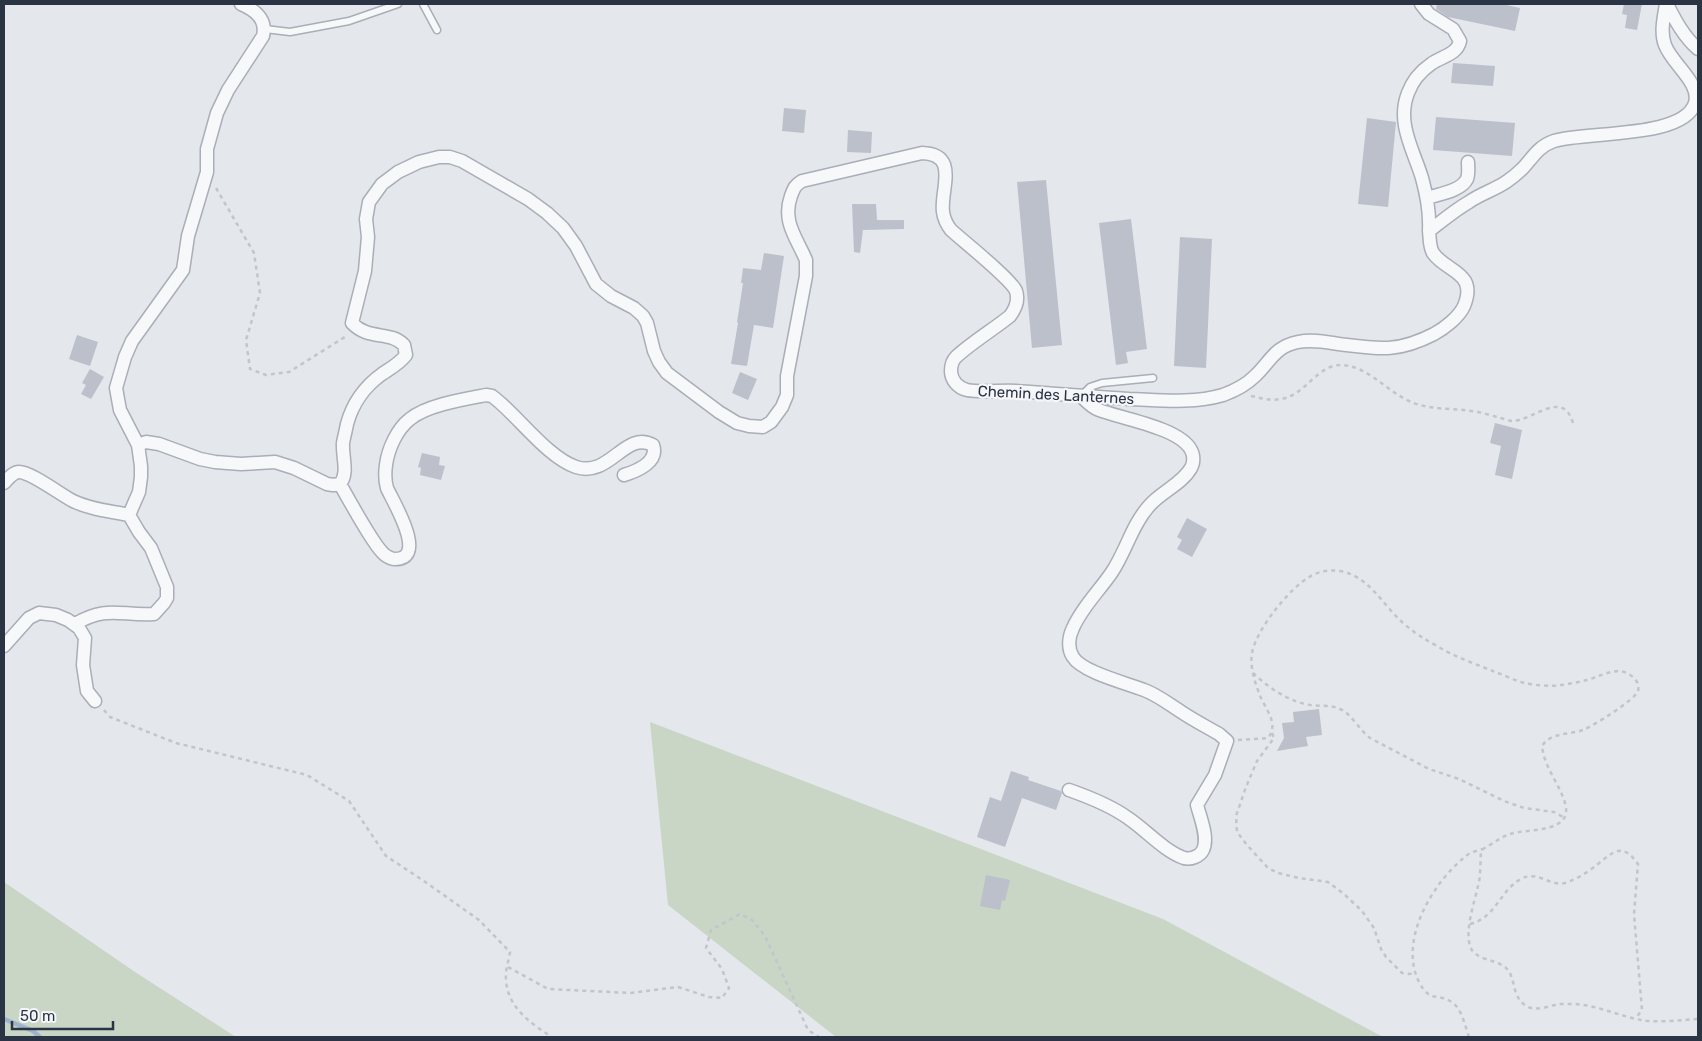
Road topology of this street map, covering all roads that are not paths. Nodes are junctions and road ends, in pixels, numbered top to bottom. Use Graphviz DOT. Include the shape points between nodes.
graph roads {
  1 [pos="398,4"];
  2 [pos="423,4"];
  3 [pos="1421,4"];
  4 [pos="1666,4"];
  5 [pos="245,5"];
  6 [pos="265,29"];
  7 [pos="437,30"];
  8 [pos="1698,49"];
  9 [pos="1468,162"];
  10 [pos="1427,198"];
  11 [pos="1429,231"];
  12 [pos="1153,378"];
  13 [pos="1081,396"];
  14 [pos="138,445"];
  15 [pos="624,475"];
  16 [pos="4,483"];
  17 [pos="340,484"];
  18 [pos="129,514"];
  19 [pos="75,624"];
  20 [pos="4,646"];
  21 [pos="95,701"];
  22 [pos="1069,790"];
  1 -- 6 [label="lane" via="349,21 299,31"];
  2 -- 7 [label="lane"];
  3 -- 10 [label="street, Chemin des Lanternes" via="1429,14 1453,29 1460,41 1454,52 1421,73 1407,95 1404,125"];
  4 -- 8 [label="street"];
  4 -- 11 [label="street" via="1662,24 1664,43 1672,59 1693,83 1696,93 1688,114 1662,127 1563,139 1545,145 1504,184 1469,201"];
  5 -- 6 [label="street" via="260,16"];
  6 -- 14 [label="street" via="217,113 207,149 207,172 188,236 183,270 132,341 125,357 116,388 120,410"];
  9 -- 10 [label="street" via="1463,184"];
  10 -- 11 [label="street, Chemin des Lanternes"];
  11 -- 13 [label="street, Chemin des Lanternes" via="1433,253 1461,276 1467,295 1464,307 1442,330 1426,338 1383,350 1321,341 1296,342 1282,347 1255,376 1232,391 1184,402"];
  12 -- 13 [label="lane" via="1102,383 1090,387"];
  13 -- 17 [label="street, Chemin des Lanternes" via="968,390 961,388 952,378 955,358 1010,316 1017,297 1012,284 945,222 946,170 934,155 922,153 802,180 794,186 788,220 806,260 806,276 787,376 787,394 782,407 763,427 737,423 667,374 654,351 643,316 596,284 563,228 528,199 462,161 439,157 398,172 382,184 369,202 365,271 352,323 372,335 398,340 404,344 406,355 374,380 352,407 343,442 345,470"];
  13 -- 22 [label="street" via="1098,410 1140,421 1187,444 1192,451 1193,466 1142,515 1113,571 1072,628 1069,640 1072,656 1088,669 1146,691 1226,741 1215,775 1197,804 1205,837 1204,849 1198,857 1186,859 1168,850 1126,816 1095,799"];
  14 -- 17 [label="street" via="146,442 159,444 215,462 275,462 333,486"];
  14 -- 18 [label="street" via="142,477"];
  15 -- 17 [label="street" via="643,467 654,455 653,446 640,441 632,443 612,460 594,467 576,467 556,454 497,400 486,395 426,410 410,418 400,430 388,455 385,475 386,485 406,526 410,542 407,553 400,558 385,556 379,549"];
  16 -- 18 [label="street" via="19,472 87,507"];
  18 -- 19 [label="street" via="158,564 167,588 167,598 154,614 108,612 92,615"];
  19 -- 20 [label="street" via="56,616 39,614 28,618"];
  19 -- 21 [label="street" via="85,638 83,665 87,691"];
}
